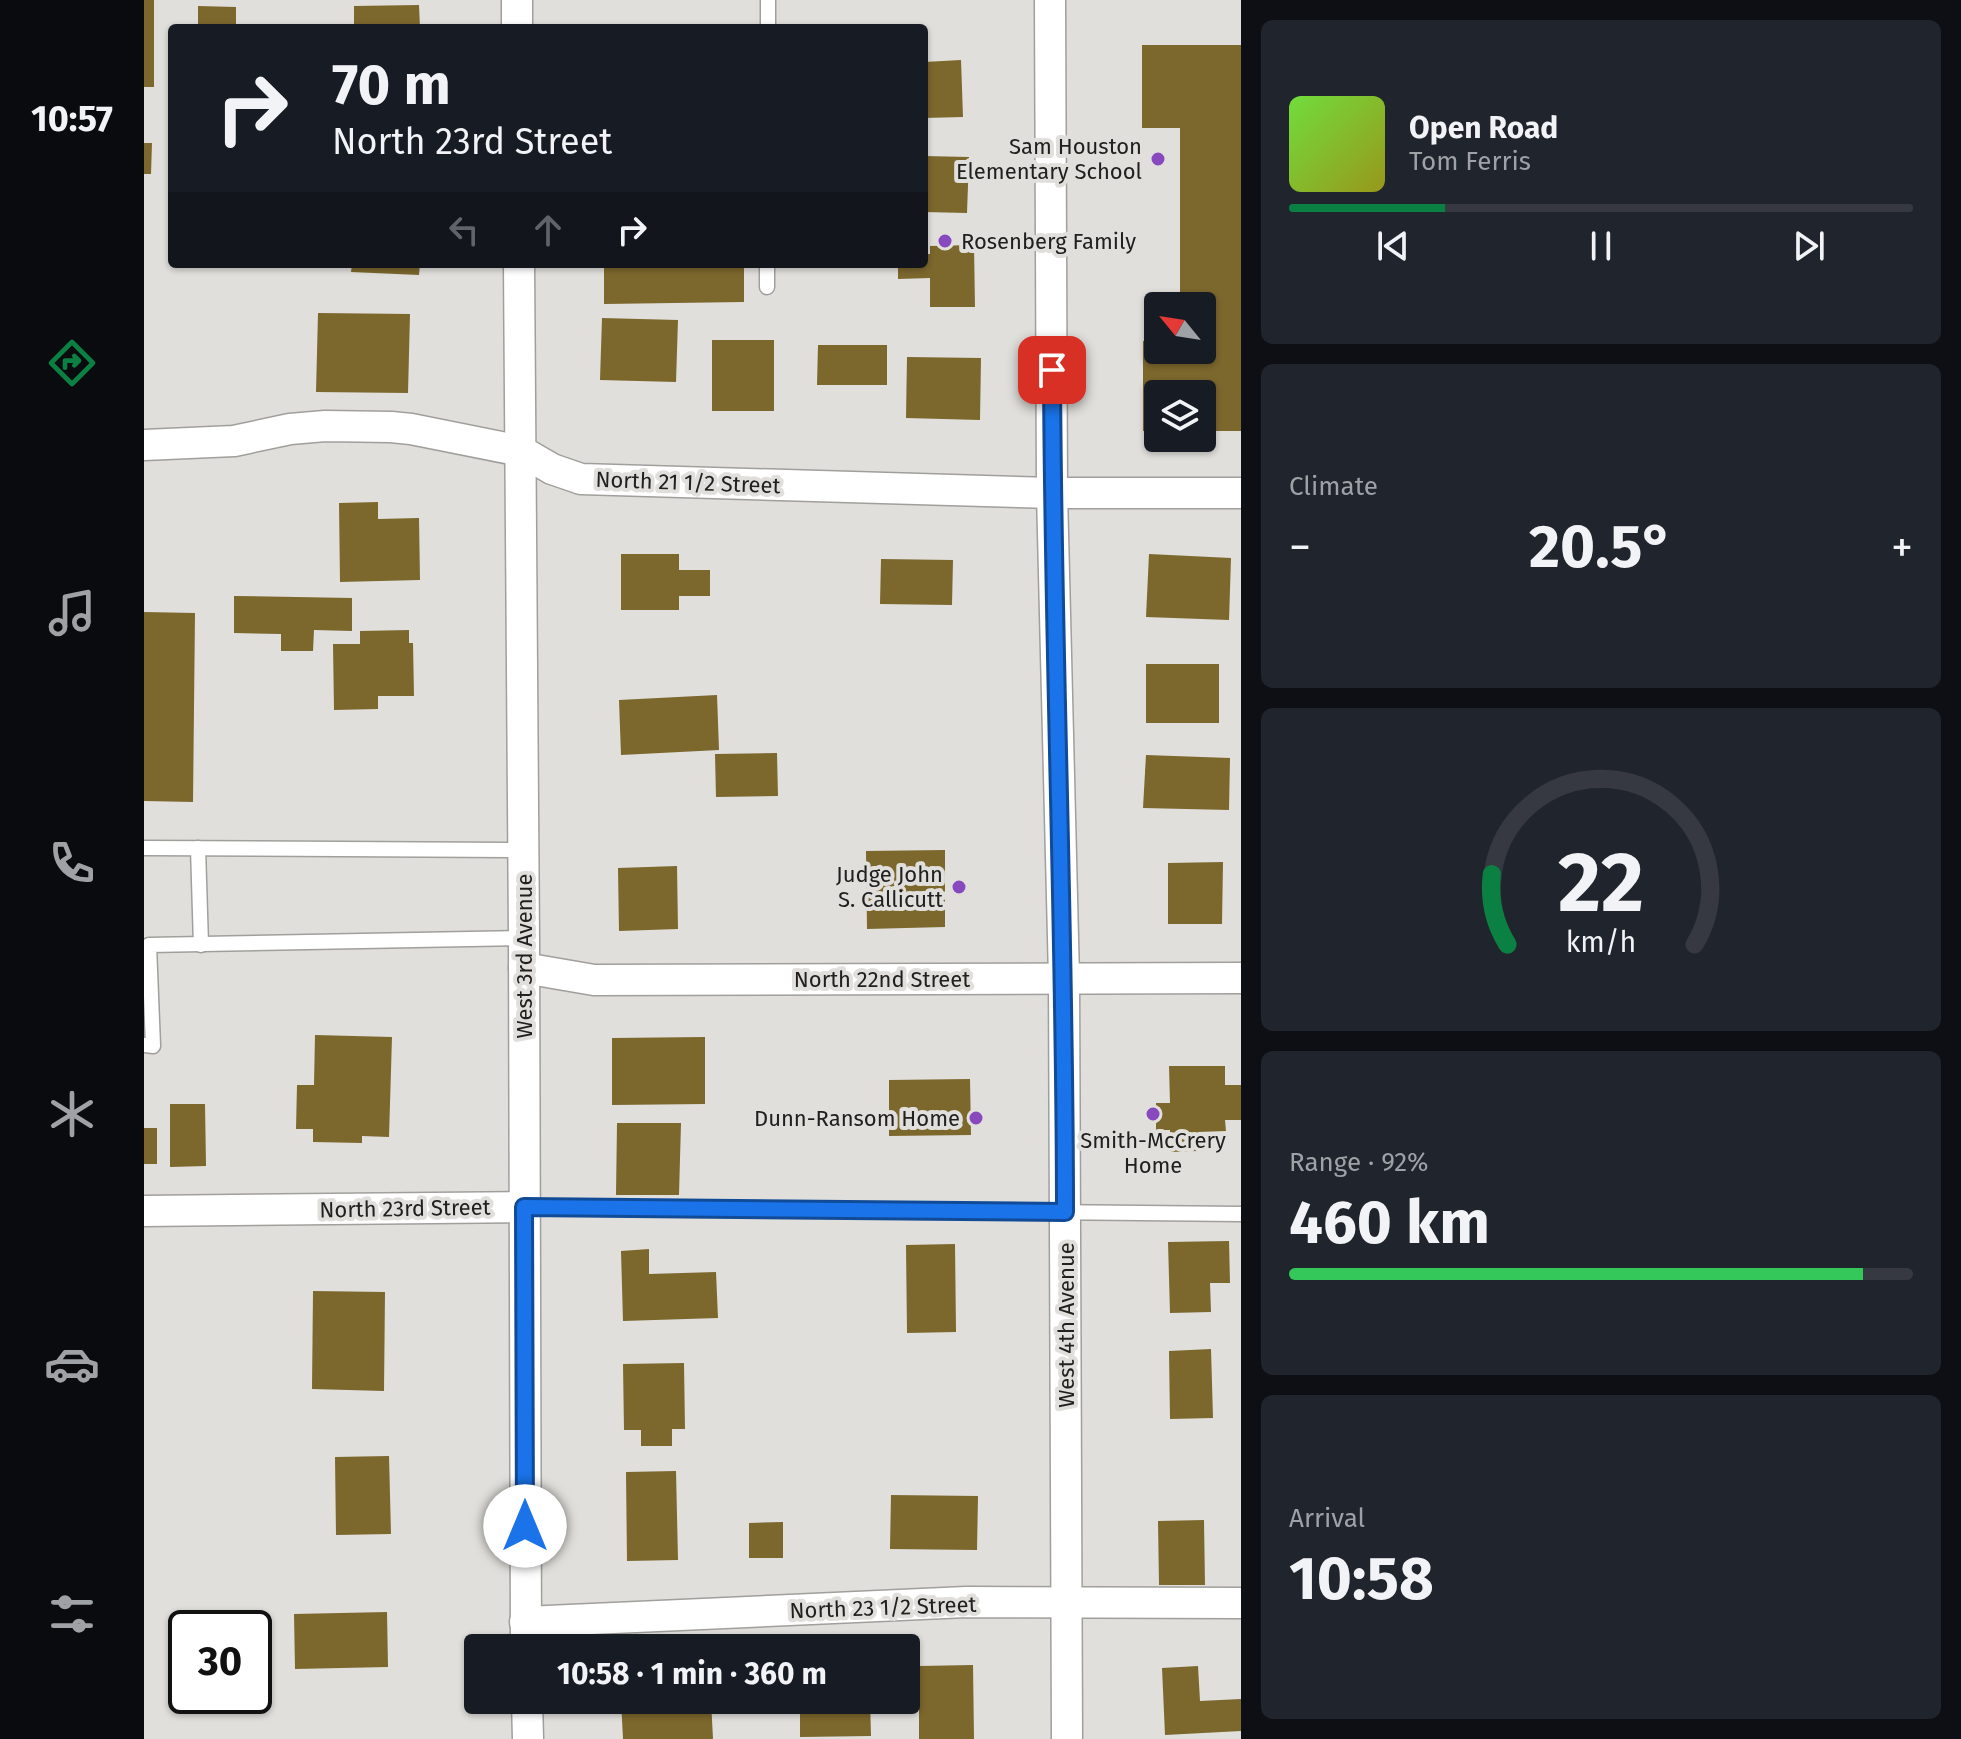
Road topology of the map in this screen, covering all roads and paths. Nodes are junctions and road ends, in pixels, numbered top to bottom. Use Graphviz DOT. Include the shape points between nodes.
graph roads {
  1 [pos="517,0"];
  2 [pos="768,0"];
  3 [pos="1050,0"];
  4 [pos="517,24"];
  5 [pos="768,24"];
  6 [pos="519,268"];
  7 [pos="767,268"];
  8 [pos="767,287"];
  9 [pos="144,445"];
  10 [pos="521,451"];
  11 [pos="1052,493"];
  12 [pos="1241,493"];
  13 [pos="144,848"];
  14 [pos="198,848"];
  15 [pos="523,850"];
  16 [pos="524,938"];
  17 [pos="201,945"];
  18 [pos="524,968"];
  19 [pos="1064,978"];
  20 [pos="1241,978"];
  21 [pos="144,1045"];
  22 [pos="524,1207"];
  23 [pos="144,1211"];
  24 [pos="1065,1212"];
  25 [pos="1241,1214"];
  26 [pos="1067,1603"];
  27 [pos="1241,1603"];
  28 [pos="526,1634"];
  29 [pos="539,1634"];
  30 [pos="527,1714"];
  31 [pos="528,1739"];
  32 [pos="1067,1739"];
  1 -- 4 [label="street"];
  2 -- 5 [label="lane"];
  3 -- 11 [label="street, West 4th Avenue"];
  6 -- 10 [label="street, West 3rd Avenue"];
  7 -- 8 [label="lane"];
  9 -- 10 [label="street, North 21 1/2 Street" via="234,441 325,426 391,427"];
  10 -- 11 [label="street, North 21 1/2 Street" via="581,479"];
  10 -- 15 [label="street, West 3rd Avenue"];
  11 -- 12 [label="street, North 21 1/2 Street"];
  11 -- 19 [label="street, West 4th Avenue"];
  13 -- 14 [label="lane"];
  14 -- 15 [label="lane"];
  14 -- 17 [label="lane"];
  15 -- 16 [label="street, West 3rd Avenue"];
  16 -- 17 [label="lane"];
  16 -- 18 [label="street, West 3rd Avenue"];
  17 -- 21 [label="lane" via="149,945 153,1046"];
  18 -- 19 [label="street, North 22nd Street" via="594,980"];
  18 -- 22 [label="street, West 3rd Avenue"];
  19 -- 20 [label="street, North 22nd Street"];
  19 -- 24 [label="street, West 4th Avenue"];
  22 -- 23 [label="street, North 23rd Street"];
  22 -- 24 [label="lane, North 23rd Street"];
  22 -- 28 [label="street, West 3rd Avenue"];
  24 -- 25 [label="lane, North 23rd Street"];
  24 -- 26 [label="street, West 4th Avenue"];
  26 -- 27 [label="street, North 23 1/2 Street"];
  26 -- 29 [label="street, North 23 1/2 Street" via="966,1602"];
  26 -- 32 [label="street, West 4th Avenue"];
  30 -- 31 [label="street"];
}
